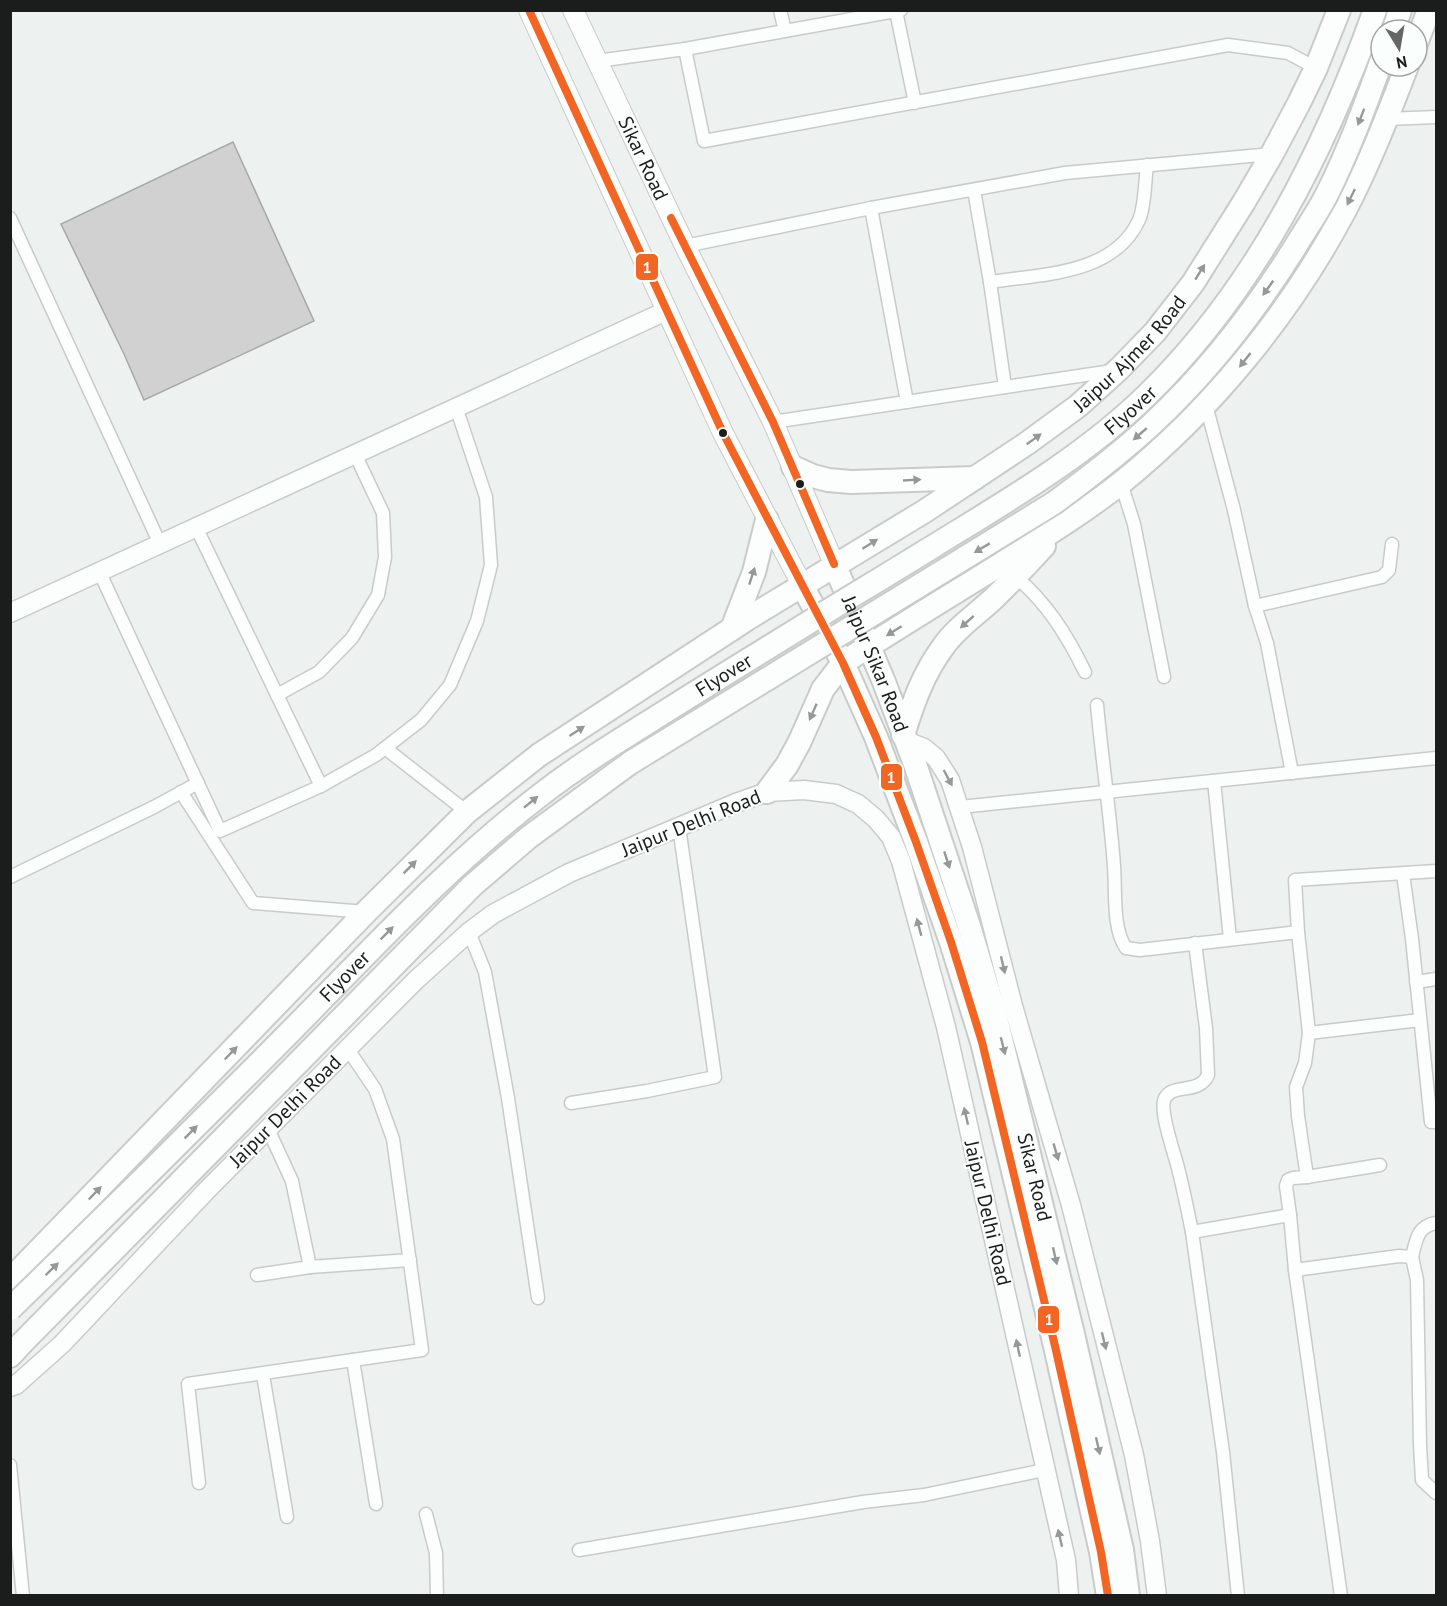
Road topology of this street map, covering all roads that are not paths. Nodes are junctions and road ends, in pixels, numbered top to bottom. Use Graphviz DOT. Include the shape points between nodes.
graph roads {
  1 [pos="529,10"];
  2 [pos="573,10"];
  3 [pos="780,10"];
  4 [pos="1339,10"];
  5 [pos="1375,10"];
  6 [pos="899,11"];
  7 [pos="785,31"];
  8 [pos="685,49"];
  9 [pos="597,60"];
  10 [pos="1316,68"];
  11 [pos="1375,78"];
  12 [pos="1402,78"];
  13 [pos="915,103"];
  14 [pos="1437,117"];
  15 [pos="1387,119"];
  16 [pos="1272,154"];
  17 [pos="1147,165"];
  18 [pos="974,190"];
  19 [pos="871,208"];
  20 [pos="10,218"];
  21 [pos="685,246"];
  22 [pos="990,282"];
  23 [pos="666,311"];
  24 [pos="1119,369"];
  25 [pos="1005,387"];
  26 [pos="907,402"];
  27 [pos="1206,405"];
  28 [pos="456,407"];
  29 [pos="773,422"];
  30 [pos="355,454"];
  31 [pos="794,467"];
  32 [pos="976,478"];
  33 [pos="1121,483"];
  34 [pos="767,520"];
  35 [pos="1068,522"];
  36 [pos="196,527"];
  37 [pos="160,544"];
  38 [pos="1392,544"];
  39 [pos="835,566"];
  40 [pos="99,571"];
  41 [pos="1015,576"];
  42 [pos="803,587"];
  43 [pos="1256,606"];
  44 [pos="10,613"];
  45 [pos="732,629"];
  46 [pos="869,646"];
  47 [pos="843,663"];
  48 [pos="1085,672"];
  49 [pos="1164,677"];
  50 [pos="277,695"];
  51 [pos="1097,705"];
  52 [pos="905,738"];
  53 [pos="385,748"];
  54 [pos="1437,758"];
  55 [pos="915,764"];
  56 [pos="1292,773"];
  57 [pos="1214,781"];
  58 [pos="198,783"];
  59 [pos="321,786"];
  60 [pos="181,792"];
  61 [pos="767,792"];
  62 [pos="1105,792"];
  63 [pos="960,807"];
  64 [pos="466,812"];
  65 [pos="679,827"];
  66 [pos="1437,872"];
  67 [pos="1403,874"];
  68 [pos="10,877"];
  69 [pos="366,912"];
  70 [pos="469,932"];
  71 [pos="1298,932"];
  72 [pos="1230,939"];
  73 [pos="1194,943"];
  74 [pos="1437,979"];
  75 [pos="1416,982"];
  76 [pos="1420,1020"];
  77 [pos="1309,1033"];
  78 [pos="347,1048"];
  79 [pos="1431,1071"];
  80 [pos="571,1103"];
  81 [pos="1437,1122"];
  82 [pos="268,1129"];
  83 [pos="1380,1165"];
  84 [pos="1307,1177"];
  85 [pos="1290,1215"];
  86 [pos="1437,1223"];
  87 [pos="1192,1232"];
  88 [pos="1412,1257"];
  89 [pos="410,1260"];
  90 [pos="309,1267"];
  91 [pos="1296,1270"];
  92 [pos="257,1275"];
  93 [pos="10,1280"];
  94 [pos="538,1298"];
  95 [pos="10,1310"];
  96 [pos="16,1349"];
  97 [pos="353,1360"];
  98 [pos="263,1375"];
  99 [pos="10,1388"];
  100 [pos="10,1465"];
  101 [pos="1044,1470"];
  102 [pos="199,1483"];
  103 [pos="1437,1493"];
  104 [pos="376,1504"];
  105 [pos="426,1514"];
  106 [pos="287,1517"];
  107 [pos="579,1550"];
  108 [pos="22,1596"];
  109 [pos="437,1596"];
  110 [pos="1069,1596"];
  111 [pos="1108,1596"];
  112 [pos="1128,1596"];
  113 [pos="1157,1596"];
  114 [pos="1238,1596"];
  115 [pos="1341,1596"];
  1 -- 23 [label="main road"];
  2 -- 9 [label="main road, Sikar Road"];
  3 -- 7 [label="street"];
  4 -- 10 [label="highway, Jaipur Ajmer Road"];
  95 -- 5 [label="highway, Flyover, one-way, bridge" via="487,837 598,754 1028,489 1093,442 1146,396 1226,302 1298,190 1336,110"];
  6 -- 7 [label="street"];
  6 -- 13 [label="street"];
  7 -- 8 [label="street"];
  8 -- 9 [label="street"];
  8 -- 13 [label="street" via="704,141"];
  9 -- 21 [label="main road, Sikar Road"];
  10 -- 13 [label="street" via="1288,53 1228,45"];
  10 -- 16 [label="highway, Jaipur Ajmer Road"];
  11 -- 96 [label="highway, Flyover, one-way, bridge" via="1346,155 1280,271 1198,376 1153,423 1054,503 630,763 529,837 473,885"];
  12 -- 15 [label="highway"];
  14 -- 15 [label="street"];
  15 -- 27 [label="highway, one-way" via="1344,212 1310,272 1258,344"];
  16 -- 17 [label="street"];
  24 -- 16 [label="highway, Jaipur Ajmer Road, one-way" via="1193,284"];
  17 -- 18 [label="street" via="1065,173"];
  17 -- 22 [label="street" via="1140,218 1102,259 1077,269"];
  18 -- 19 [label="street"];
  18 -- 22 [label="street"];
  19 -- 21 [label="street"];
  19 -- 26 [label="street"];
  20 -- 37 [label="street"];
  21 -- 29 [label="main road, Sikar Road"];
  22 -- 25 [label="street"];
  23 -- 28 [label="main road"];
  23 -- 34 [label="main road"];
  24 -- 25 [label="street"];
  32 -- 24 [label="highway, Jaipur Ajmer Road, one-way" via="1078,406"];
  25 -- 26 [label="street"];
  26 -- 29 [label="street"];
  27 -- 33 [label="highway"];
  27 -- 43 [label="street"];
  28 -- 30 [label="main road"];
  28 -- 53 [label="street" via="486,497 491,565 477,621 450,685 421,720"];
  29 -- 31 [label="main road, Sikar Road"];
  30 -- 36 [label="main road"];
  30 -- 50 [label="street" via="383,513 385,557 378,595 352,638 319,672"];
  31 -- 32 [label="highway, one-way" via="828,480 851,482"];
  31 -- 39 [label="main road, Sikar Road"];
  39 -- 32 [label="highway, Jaipur Ajmer Road, one-way"];
  33 -- 35 [label="highway"];
  33 -- 49 [label="street" via="1134,524"];
  34 -- 42 [label="main road"];
  45 -- 34 [label="highway, one-way" via="754,572"];
  35 -- 41 [label="highway"];
  35 -- 46 [label="highway, one-way"];
  36 -- 37 [label="main road"];
  36 -- 50 [label="street"];
  37 -- 40 [label="main road"];
  38 -- 43 [label="street" via="1389,570 1382,577"];
  39 -- 42 [label="highway, Jaipur Ajmer Road"];
  39 -- 46 [label="highway, Jaipur Sikar Road"];
  40 -- 44 [label="main road"];
  40 -- 58 [label="street"];
  41 -- 48 [label="street" via="1057,620"];
  41 -- 52 [label="highway, one-way" via="944,645 919,689"];
  42 -- 45 [label="highway, Jaipur Ajmer Road"];
  42 -- 47 [label="highway"];
  43 -- 56 [label="street"];
  64 -- 45 [label="highway, Jaipur Ajmer Road, one-way" via="539,755"];
  46 -- 47 [label="highway"];
  46 -- 52 [label="highway, Jaipur Sikar Road"];
  47 -- 61 [label="highway, one-way" via="823,689 787,765"];
  47 -- 111 [label="highway" via="916,842 982,1042 1053,1336"];
  50 -- 59 [label="street"];
  51 -- 62 [label="street"];
  52 -- 55 [label="highway, Jaipur Sikar Road"];
  52 -- 63 [label="main road, one-way" via="936,758"];
  53 -- 59 [label="street"];
  53 -- 64 [label="street"];
  54 -- 56 [label="street"];
  55 -- 112 [label="highway, Sikar Road, one-way" via="969,926 1020,1110 1117,1527"];
  56 -- 57 [label="street"];
  57 -- 62 [label="street"];
  57 -- 72 [label="street"];
  58 -- 59 [label="street" via="220,831"];
  58 -- 60 [label="street"];
  60 -- 68 [label="street"];
  60 -- 69 [label="street" via="253,903"];
  61 -- 65 [label="main road, Jaipur Delhi Road"];
  101 -- 61 [label="main road, Jaipur Delhi Road, one-way" via="946,1027 901,861 891,837 858,804 836,794 804,790"];
  62 -- 63 [label="street"];
  62 -- 73 [label="street" via="1120,940 1131,950"];
  63 -- 113 [label="main road, one-way" via="1071,1205 1134,1455"];
  69 -- 64 [label="highway, Jaipur Ajmer Road, one-way"];
  65 -- 70 [label="main road, Jaipur Delhi Road" via="569,873 493,914"];
  65 -- 80 [label="street" via="715,1077"];
  66 -- 67 [label="street"];
  67 -- 71 [label="street" via="1295,880"];
  67 -- 75 [label="street"];
  93 -- 69 [label="highway, Jaipur Ajmer Road, one-way"];
  70 -- 78 [label="main road, Jaipur Delhi Road"];
  70 -- 94 [label="street" via="485,972"];
  71 -- 72 [label="street"];
  71 -- 77 [label="street"];
  72 -- 73 [label="street"];
  73 -- 87 [label="street" via="1208,1075 1198,1086 1170,1092 1163,1104"];
  74 -- 75 [label="street"];
  75 -- 76 [label="street"];
  76 -- 77 [label="street"];
  76 -- 79 [label="street"];
  77 -- 84 [label="street" via="1305,1063 1296,1087"];
  78 -- 82 [label="main road, Jaipur Delhi Road"];
  78 -- 89 [label="street" via="375,1089 393,1139"];
  79 -- 81 [label="street" via="1431,1122"];
  82 -- 90 [label="street" via="292,1181"];
  82 -- 99 [label="main road, Jaipur Delhi Road" via="62,1344"];
  83 -- 84 [label="street"];
  84 -- 85 [label="street" via="1288,1180"];
  85 -- 87 [label="street"];
  85 -- 91 [label="street"];
  86 -- 88 [label="street" via="1426,1225 1417,1235"];
  87 -- 114 [label="street" via="1223,1452"];
  88 -- 91 [label="street"];
  88 -- 103 [label="street" via="1417,1280 1422,1480"];
  89 -- 90 [label="street"];
  89 -- 97 [label="street" via="422,1350"];
  90 -- 92 [label="street"];
  91 -- 115 [label="street"];
  97 -- 98 [label="street"];
  97 -- 104 [label="street"];
  98 -- 102 [label="street" via="189,1384"];
  98 -- 106 [label="street"];
  100 -- 108 [label="street"];
  101 -- 107 [label="street" via="924,1495"];
  110 -- 101 [label="main road, Jaipur Delhi Road, one-way" via="1066,1560"];
  105 -- 109 [label="street" via="436,1553"];
}
